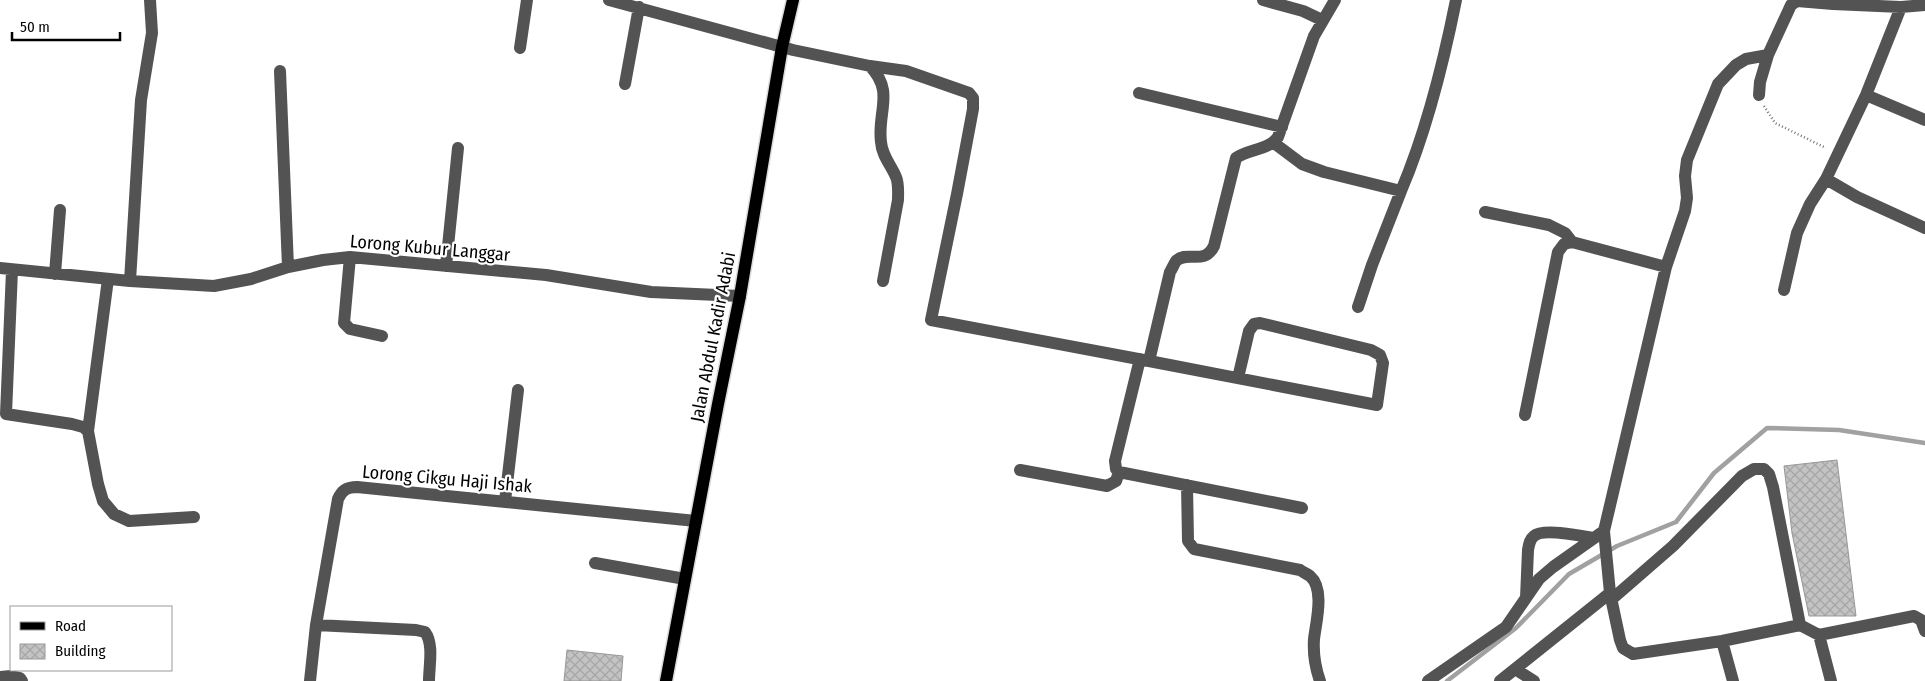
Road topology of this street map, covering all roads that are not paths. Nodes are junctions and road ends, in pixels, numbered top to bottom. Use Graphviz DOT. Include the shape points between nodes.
graph roads {
  1 [pos="150,0"];
  2 [pos="527,0"];
  3 [pos="610,0"];
  4 [pos="794,0"];
  5 [pos="1263,0"];
  6 [pos="1335,0"];
  7 [pos="1456,0"];
  8 [pos="1834,2"];
  9 [pos="1924,4"];
  10 [pos="1901,7"];
  11 [pos="639,8"];
  12 [pos="1322,20"];
  13 [pos="782,47"];
  14 [pos="520,48"];
  15 [pos="1768,55"];
  16 [pos="870,66"];
  17 [pos="280,71"];
  18 [pos="625,84"];
  19 [pos="1139,93"];
  20 [pos="1759,95"];
  21 [pos="1866,95"];
  22 [pos="1925,120"];
  23 [pos="1282,127"];
  24 [pos="1274,143"];
  25 [pos="458,148"];
  26 [pos="1826,179"];
  27 [pos="1401,191"];
  28 [pos="60,210"];
  29 [pos="1485,212"];
  30 [pos="1925,228"];
  31 [pos="1572,242"];
  32 [pos="350,257"];
  33 [pos="446,266"];
  34 [pos="288,267"];
  35 [pos="1666,267"];
  36 [pos="6,269"];
  37 [pos="56,274"];
  38 [pos="108,279"];
  39 [pos="130,281"];
  40 [pos="883,281"];
  41 [pos="1784,290"];
  42 [pos="740,296"];
  43 [pos="1358,307"];
  44 [pos="382,336"];
  45 [pos="1144,360"];
  46 [pos="1238,378"];
  47 [pos="518,390"];
  48 [pos="1525,415"];
  49 [pos="88,431"];
  50 [pos="1020,470"];
  51 [pos="1119,472"];
  52 [pos="1187,486"];
  53 [pos="505,501"];
  54 [pos="1302,508"];
  55 [pos="194,517"];
  56 [pos="696,521"];
  57 [pos="1601,537"];
  58 [pos="595,563"];
  59 [pos="685,578"];
  60 [pos="1610,592"];
  61 [pos="1526,598"];
  62 [pos="316,625"];
  63 [pos="1800,625"];
  64 [pos="1925,631"];
  65 [pos="1819,635"];
  66 [pos="1722,641"];
  67 [pos="1515,669"];
  68 [pos="0,677"];
  69 [pos="22,681"];
  70 [pos="310,681"];
  71 [pos="429,681"];
  72 [pos="666,681"];
  73 [pos="1320,681"];
  74 [pos="1428,681"];
  75 [pos="1500,681"];
  76 [pos="1534,681"];
  77 [pos="1732,681"];
  78 [pos="1832,681"];
  1 -- 39 [label="street" via="152,33 141,100"];
  2 -- 14 [label="street"];
  3 -- 11 [label="street"];
  4 -- 13 [label="main road, Jalan Abdul Kadir Adabi"];
  5 -- 12 [label="street"];
  6 -- 12 [label="street"];
  7 -- 27 [label="street" via="1434,95"];
  8 -- 10 [label="street"];
  8 -- 15 [label="street" via="1797,1 1791,5"];
  9 -- 10 [label="street"];
  10 -- 21 [label="street"];
  11 -- 13 [label="street"];
  11 -- 18 [label="street"];
  12 -- 23 [label="street"];
  13 -- 16 [label="street"];
  13 -- 42 [label="main road, Jalan Abdul Kadir Adabi"];
  15 -- 20 [label="street"];
  15 -- 35 [label="street" via="1746,59 1718,84 1687,160 1685,211"];
  16 -- 40 [label="street" via="881,81 884,92 879,126 881,145 898,189"];
  16 -- 45 [label="street" via="906,71 963,90 973,98 958,194 931,320"];
  17 -- 34 [label="street"];
  19 -- 23 [label="street"];
  21 -- 22 [label="street"];
  21 -- 26 [label="street"];
  23 -- 24 [label="street"];
  24 -- 27 [label="street" via="1302,164"];
  24 -- 45 [label="street" via="1243,152 1236,158 1214,246 1203,256 1176,261"];
  25 -- 33 [label="street"];
  26 -- 30 [label="street"];
  26 -- 41 [label="street" via="1797,233"];
  27 -- 43 [label="street"];
  28 -- 37 [label="street"];
  29 -- 31 [label="street" via="1549,225 1565,233"];
  31 -- 35 [label="street"];
  31 -- 48 [label="street" via="1564,244 1558,252"];
  32 -- 33 [label="street, Lorong Kubur Langgar"];
  32 -- 34 [label="street, Lorong Kubur Langgar"];
  32 -- 44 [label="street" via="344,323 350,329"];
  33 -- 42 [label="street, Lorong Kubur Langgar" via="546,275 651,292"];
  34 -- 39 [label="street, Lorong Kubur Langgar" via="214,286"];
  35 -- 57 [label="street"];
  36 -- 37 [label="street, Lorong Kubur Langgar"];
  36 -- 49 [label="street" via="6,414 72,424"];
  37 -- 38 [label="street, Lorong Kubur Langgar"];
  38 -- 39 [label="street, Lorong Kubur Langgar"];
  38 -- 49 [label="street"];
  42 -- 56 [label="main road, Jalan Abdul Kadir Adabi"];
  45 -- 46 [label="street"];
  45 -- 51 [label="street" via="1116,461"];
  46 -- 46 [label="street" via="1377,405 1383,363 1380,355 1371,350 1266,324 1254,324 1249,331"];
  47 -- 53 [label="street"];
  49 -- 55 [label="street" via="103,500 114,514 129,520"];
  50 -- 51 [label="street" via="1107,486 1116,481"];
  51 -- 52 [label="street"];
  52 -- 54 [label="street"];
  52 -- 73 [label="street" via="1188,541 1194,549 1300,570 1311,576 1317,588 1319,606 1314,660"];
  53 -- 56 [label="street, Lorong Cikgu Haji Ishak"];
  53 -- 62 [label="street, Lorong Cikgu Haji Ishak" via="357,487 345,489 338,499"];
  56 -- 59 [label="main road, Jalan Abdul Kadir Adabi"];
  57 -- 60 [label="street"];
  57 -- 61 [label="street" via="1553,566"];
  57 -- 61 [label="street" via="1552,533 1534,536 1529,542"];
  58 -- 59 [label="street"];
  59 -- 72 [label="main road, Jalan Abdul Kadir Adabi"];
  60 -- 63 [label="street" via="1673,546 1742,476 1754,469 1764,469 1773,487"];
  60 -- 66 [label="street" via="1620,640 1628,652 1633,654"];
  60 -- 67 [label="street"];
  61 -- 74 [label="street" via="1506,627"];
  62 -- 70 [label="street"];
  62 -- 71 [label="street" via="425,632 430,644"];
  63 -- 65 [label="street"];
  63 -- 66 [label="street"];
  64 -- 65 [label="street" via="1921,620 1914,616"];
  65 -- 78 [label="street"];
  66 -- 77 [label="street"];
  67 -- 75 [label="street"];
  67 -- 76 [label="street"];
  68 -- 69 [label="street" via="11,676"];
}
